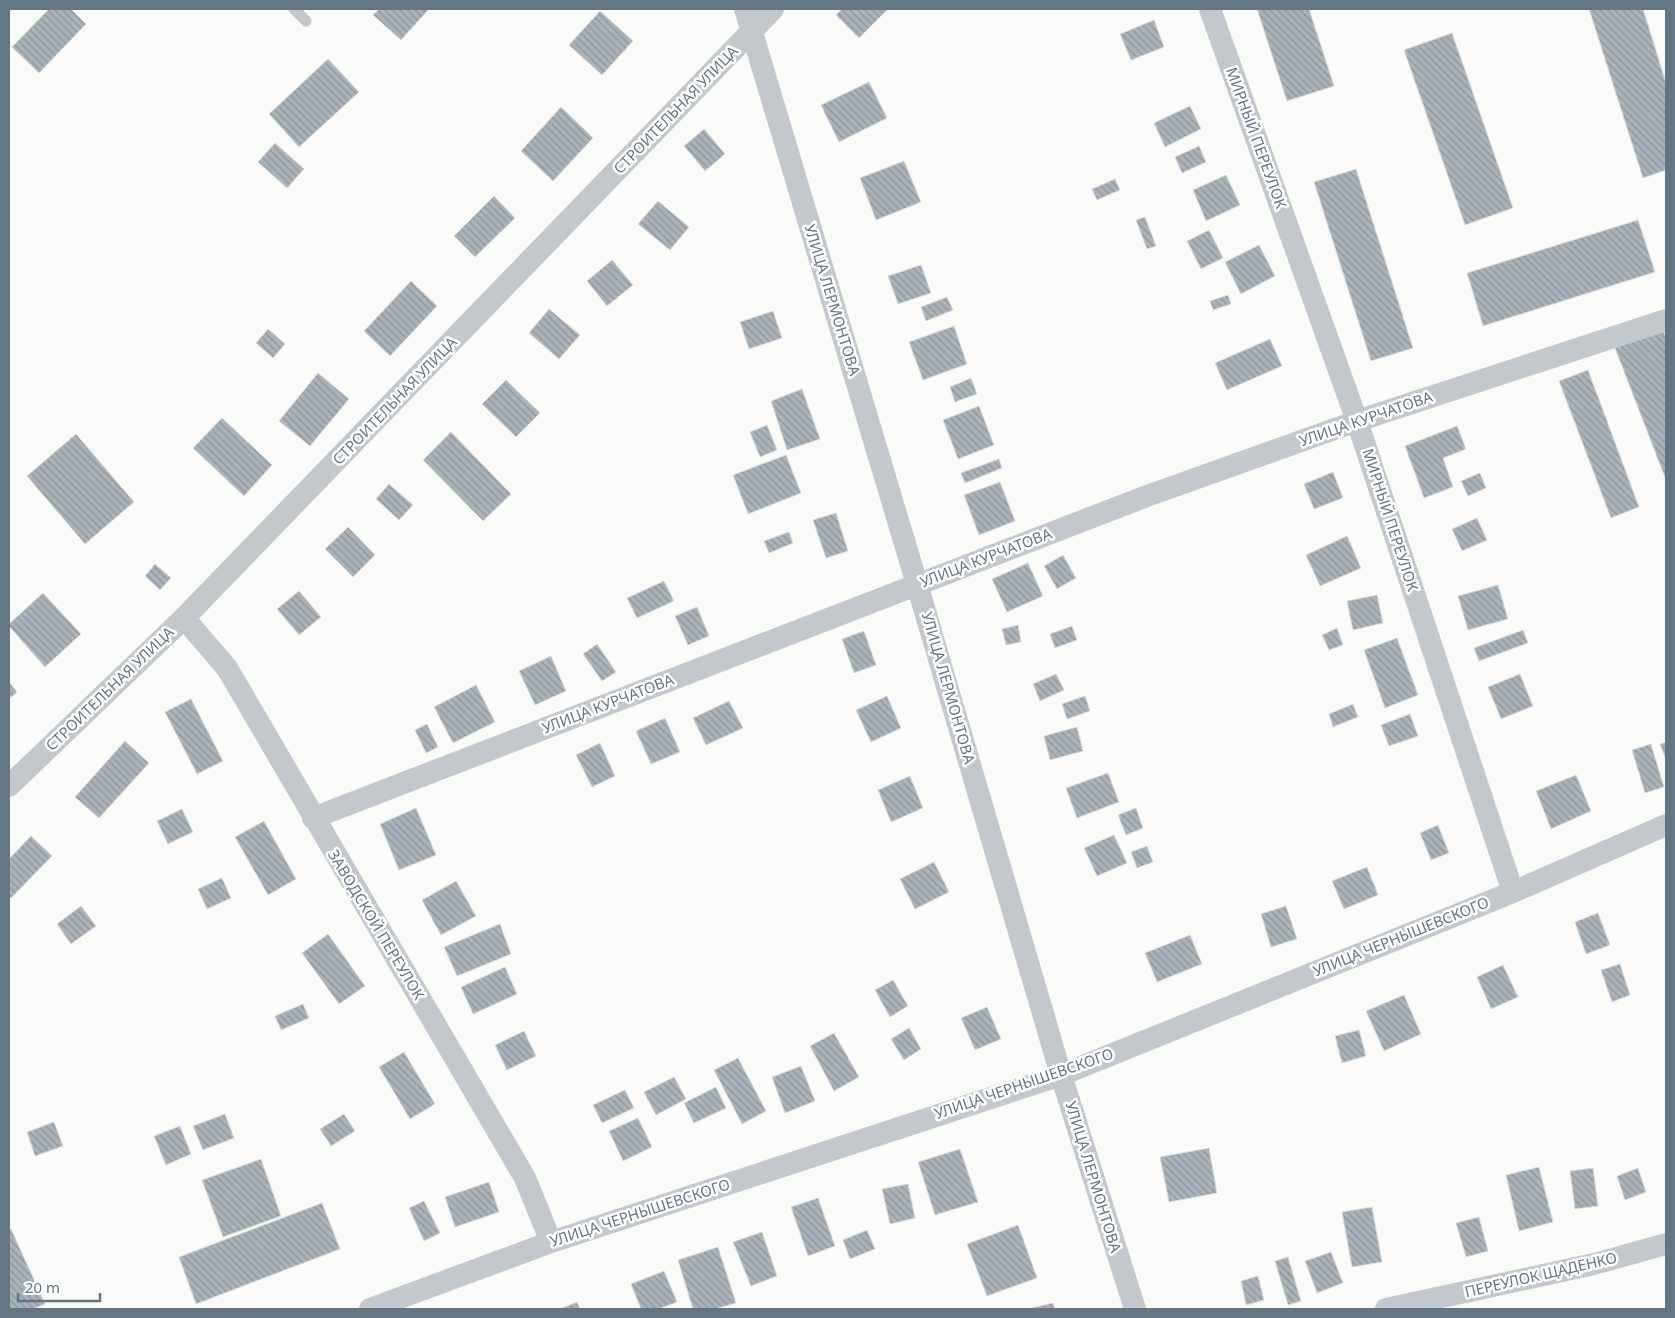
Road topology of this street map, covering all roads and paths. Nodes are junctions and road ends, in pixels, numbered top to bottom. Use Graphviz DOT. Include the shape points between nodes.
graph roads {
  1 [pos="294,9"];
  2 [pos="745,9"];
  3 [pos="773,9"];
  4 [pos="1210,9"];
  5 [pos="306,21"];
  6 [pos="752,31"];
  7 [pos="1666,320"];
  8 [pos="1357,421"];
  9 [pos="917,584"];
  10 [pos="184,618"];
  11 [pos="9,786"];
  12 [pos="313,818"];
  13 [pos="1666,825"];
  14 [pos="1513,892"];
  15 [pos="1061,1075"];
  16 [pos="551,1242"];
  17 [pos="1666,1244"];
  18 [pos="370,1309"];
  19 [pos="1134,1309"];
  20 [pos="1386,1309"];
  1 -- 5 [label="lane"];
  2 -- 6 [label="street, УЛИЦА ЛЕРМОНТОВА"];
  3 -- 6 [label="street, СТРОИТЕЛЬНАЯ УЛИЦА"];
  4 -- 8 [label="street, МИРНЫЙ ПЕРЕУЛОК"];
  6 -- 9 [label="street, УЛИЦА ЛЕРМОНТОВА"];
  6 -- 10 [label="street, СТРОИТЕЛЬНАЯ УЛИЦА"];
  7 -- 8 [label="street, УЛИЦА КУРЧАТОВА"];
  8 -- 9 [label="street, УЛИЦА КУРЧАТОВА" via="1147,496"];
  8 -- 14 [label="street, МИРНЫЙ ПЕРЕУЛОК"];
  9 -- 12 [label="street, УЛИЦА КУРЧАТОВА"];
  9 -- 15 [label="street, УЛИЦА ЛЕРМОНТОВА"];
  10 -- 11 [label="street, СТРОИТЕЛЬНАЯ УЛИЦА"];
  10 -- 12 [label="street, ЗАВОДСКОЙ ПЕРЕУЛОК" via="227,668"];
  12 -- 16 [label="street, ЗАВОДСКОЙ ПЕРЕУЛОК" via="525,1178"];
  13 -- 14 [label="street, УЛИЦА ЧЕРНЫШЕВСКОГО"];
  14 -- 15 [label="street, УЛИЦА ЧЕРНЫШЕВСКОГО"];
  15 -- 16 [label="street, УЛИЦА ЧЕРНЫШЕВСКОГО"];
  15 -- 19 [label="street, УЛИЦА ЛЕРМОНТОВА"];
  16 -- 18 [label="street, УЛИЦА ЧЕРНЫШЕВСКОГО"];
  17 -- 20 [label="street, ПЕРЕУЛОК ЩАДЕНКО" via="1594,1264"];
}
